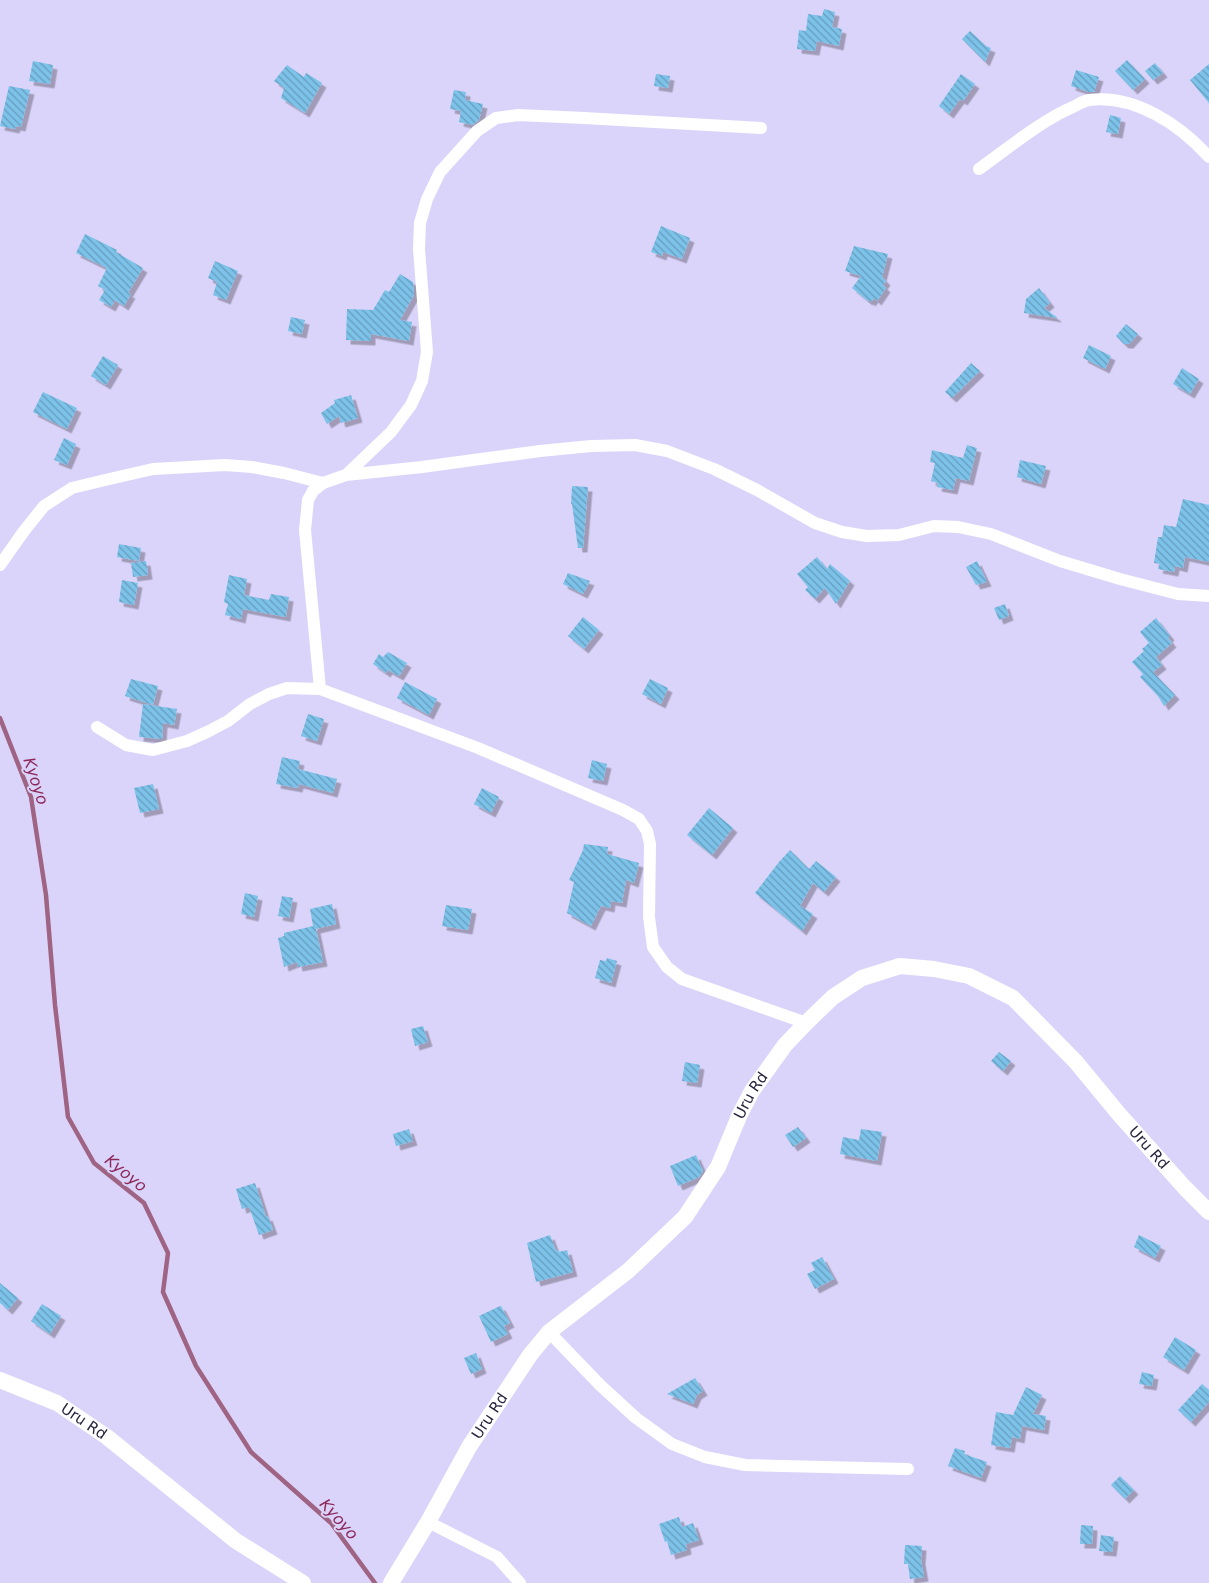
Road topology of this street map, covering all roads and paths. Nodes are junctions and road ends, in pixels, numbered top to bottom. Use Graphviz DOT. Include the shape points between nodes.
graph roads {
  1 [pos="761,128"];
  2 [pos="1209,157"];
  3 [pos="980,169"];
  4 [pos="346,475"];
  5 [pos="323,483"];
  6 [pos="0,565"];
  7 [pos="1209,596"];
  8 [pos="320,689"];
  9 [pos="97,727"];
  10 [pos="806,1023"];
  11 [pos="1209,1212"];
  12 [pos="549,1332"];
  13 [pos="0,1380"];
  14 [pos="908,1469"];
  15 [pos="428,1522"];
  16 [pos="303,1583"];
  17 [pos="391,1583"];
  18 [pos="520,1583"];
  1 -- 4 [label="street" via="518,116 496,118 477,131 440,172 420,223 427,352 422,381 411,405 391,432"];
  2 -- 3 [label="street" via="1169,122 1139,106 1117,100 1088,100 1056,114"];
  4 -- 5 [label="street"];
  4 -- 7 [label="street" via="540,451 635,445 667,452 714,469 815,523 842,532 867,536 899,535 934,526 958,527 991,534 1060,561 1120,579 1178,594"];
  5 -- 6 [label="street" via="268,470 225,465 153,469 72,488 44,506"];
  5 -- 8 [label="street" via="308,500 305,530"];
  8 -- 9 [label="street" via="287,688 269,694 207,732 153,750 126,745"];
  8 -- 10 [label="street" via="478,748 623,810 639,820 647,831 650,844 649,917 653,946 667,967 682,979"];
  10 -- 11 [label="street, Uru Rd" via="833,997 862,978 900,966 970,976 1013,998 1076,1062 1124,1120"];
  10 -- 12 [label="street, Uru Rd" via="785,1045 752,1091 718,1167 685,1217 628,1272"];
  12 -- 14 [label="street" via="636,1418 672,1444 705,1457 746,1465"];
  12 -- 15 [label="street, Uru Rd" via="500,1397"];
  13 -- 16 [label="street, Uru Rd" via="57,1403 107,1437 236,1541"];
  15 -- 17 [label="street, Uru Rd"];
  15 -- 18 [label="street" via="497,1557"];
}
